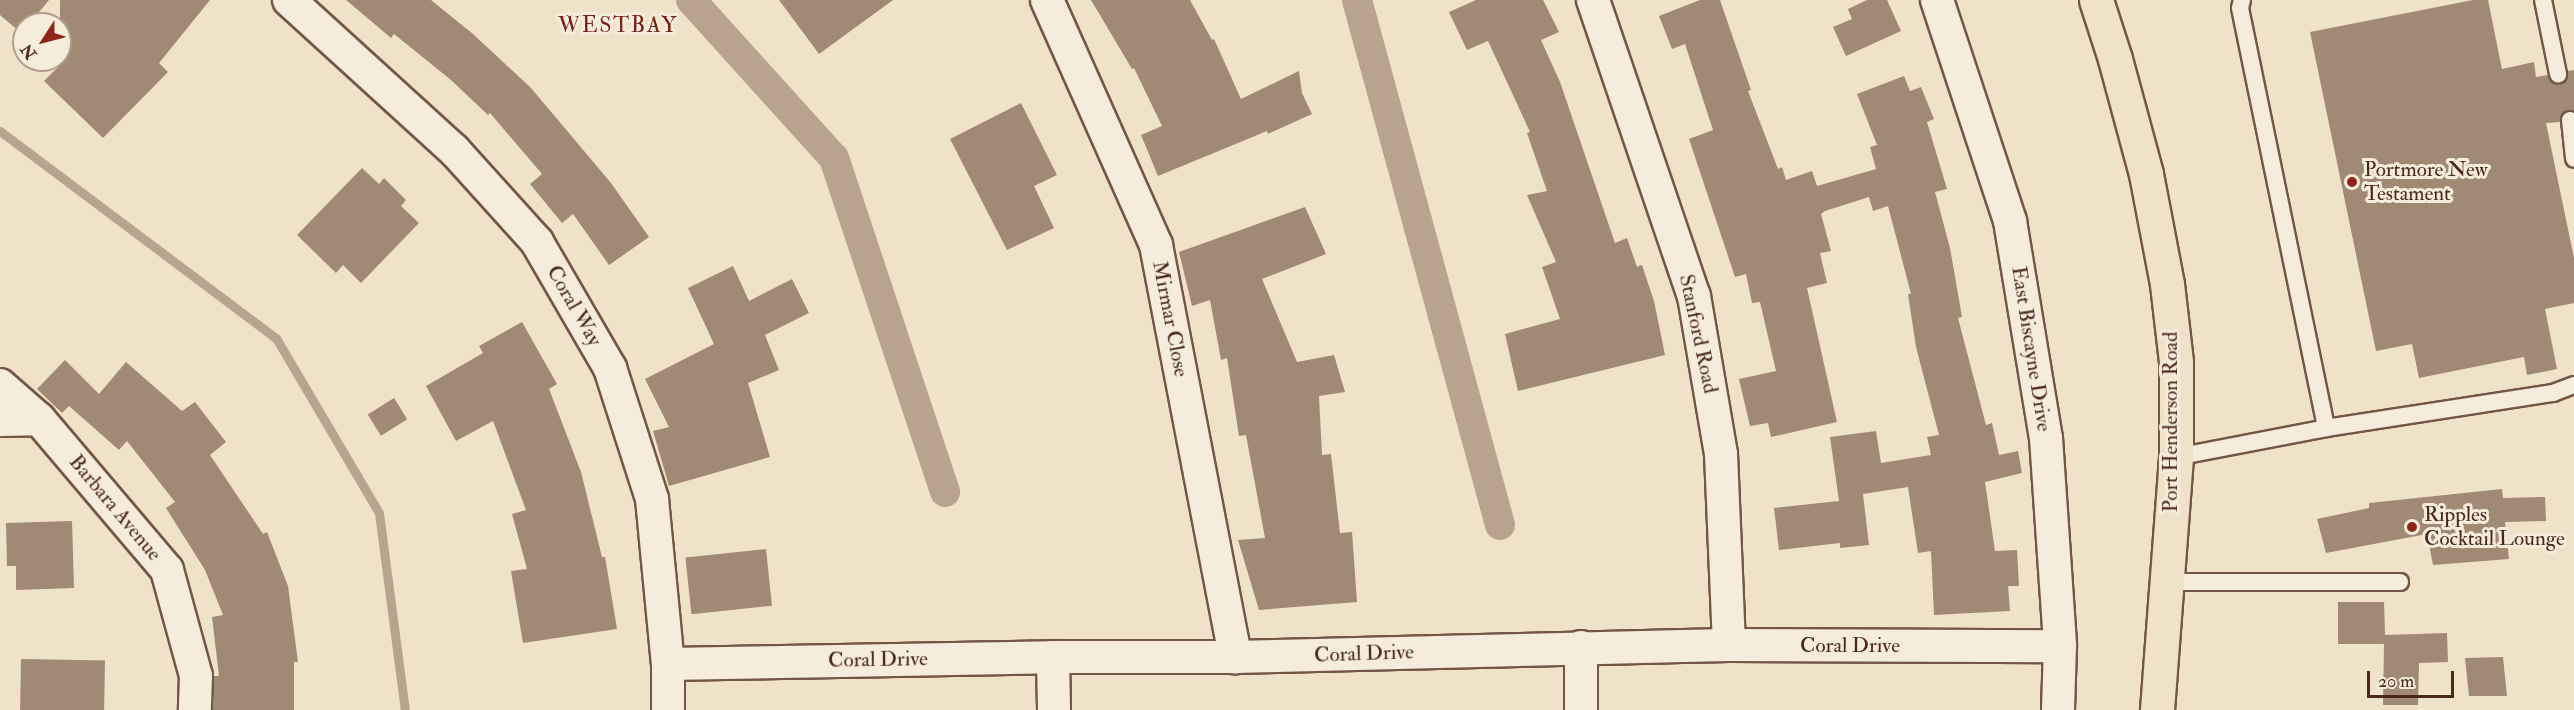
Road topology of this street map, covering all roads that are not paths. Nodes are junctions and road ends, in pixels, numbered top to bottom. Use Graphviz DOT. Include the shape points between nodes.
graph roads {
  1 [pos="289,0"];
  2 [pos="1047,0"];
  3 [pos="1593,0"];
  4 [pos="1937,0"];
  5 [pos="2096,0"];
  6 [pos="2242,0"];
  7 [pos="2543,0"];
  8 [pos="2558,74"];
  9 [pos="2570,120"];
  10 [pos="2574,159"];
  11 [pos="0,385"];
  12 [pos="2574,385"];
  13 [pos="39,419"];
  14 [pos="0,420"];
  15 [pos="2326,428"];
  16 [pos="2175,457"];
  17 [pos="2167,582"];
  18 [pos="2400,582"];
  19 [pos="1729,645"];
  20 [pos="2060,646"];
  21 [pos="1581,647"];
  22 [pos="1053,657"];
  23 [pos="1235,657"];
  24 [pos="668,664"];
  25 [pos="195,710"];
  26 [pos="668,710"];
  27 [pos="1054,710"];
  28 [pos="1581,710"];
  29 [pos="2058,710"];
  30 [pos="2157,710"];
  1 -- 24 [label="street, Coral Way" via="454,150 537,242 610,368 651,498"];
  2 -- 23 [label="street, Mirmar Close" via="1156,245"];
  3 -- 19 [label="street, Stanford Road" via="1694,296 1721,454"];
  4 -- 20 [label="street, East Biscayne Drive" via="2010,221 2046,438"];
  5 -- 16 [label="main road, Port Henderson Road" via="2146,174 2168,284 2176,362"];
  6 -- 15 [label="lane" via="2240,8"];
  7 -- 8 [label="lane"];
  9 -- 10 [label="lane"];
  11 -- 13 [label="street, Barbara Avenue"];
  12 -- 15 [label="lane" via="2553,393"];
  13 -- 14 [label="street"];
  13 -- 25 [label="street, Barbara Avenue" via="167,570 196,676"];
  15 -- 16 [label="lane"];
  16 -- 17 [label="main road, Port Henderson Road"];
  17 -- 18 [label="lane"];
  17 -- 30 [label="main road, Port Henderson Road"];
  19 -- 20 [label="street, Coral Drive"];
  19 -- 21 [label="street, Coral Drive"];
  20 -- 29 [label="street, East Biscayne Drive"];
  21 -- 23 [label="street, Coral Drive"];
  21 -- 28 [label="street"];
  22 -- 23 [label="street, Coral Drive"];
  22 -- 24 [label="street, Coral Drive"];
  22 -- 27 [label="street"];
  24 -- 26 [label="street, Coral Way"];
}
